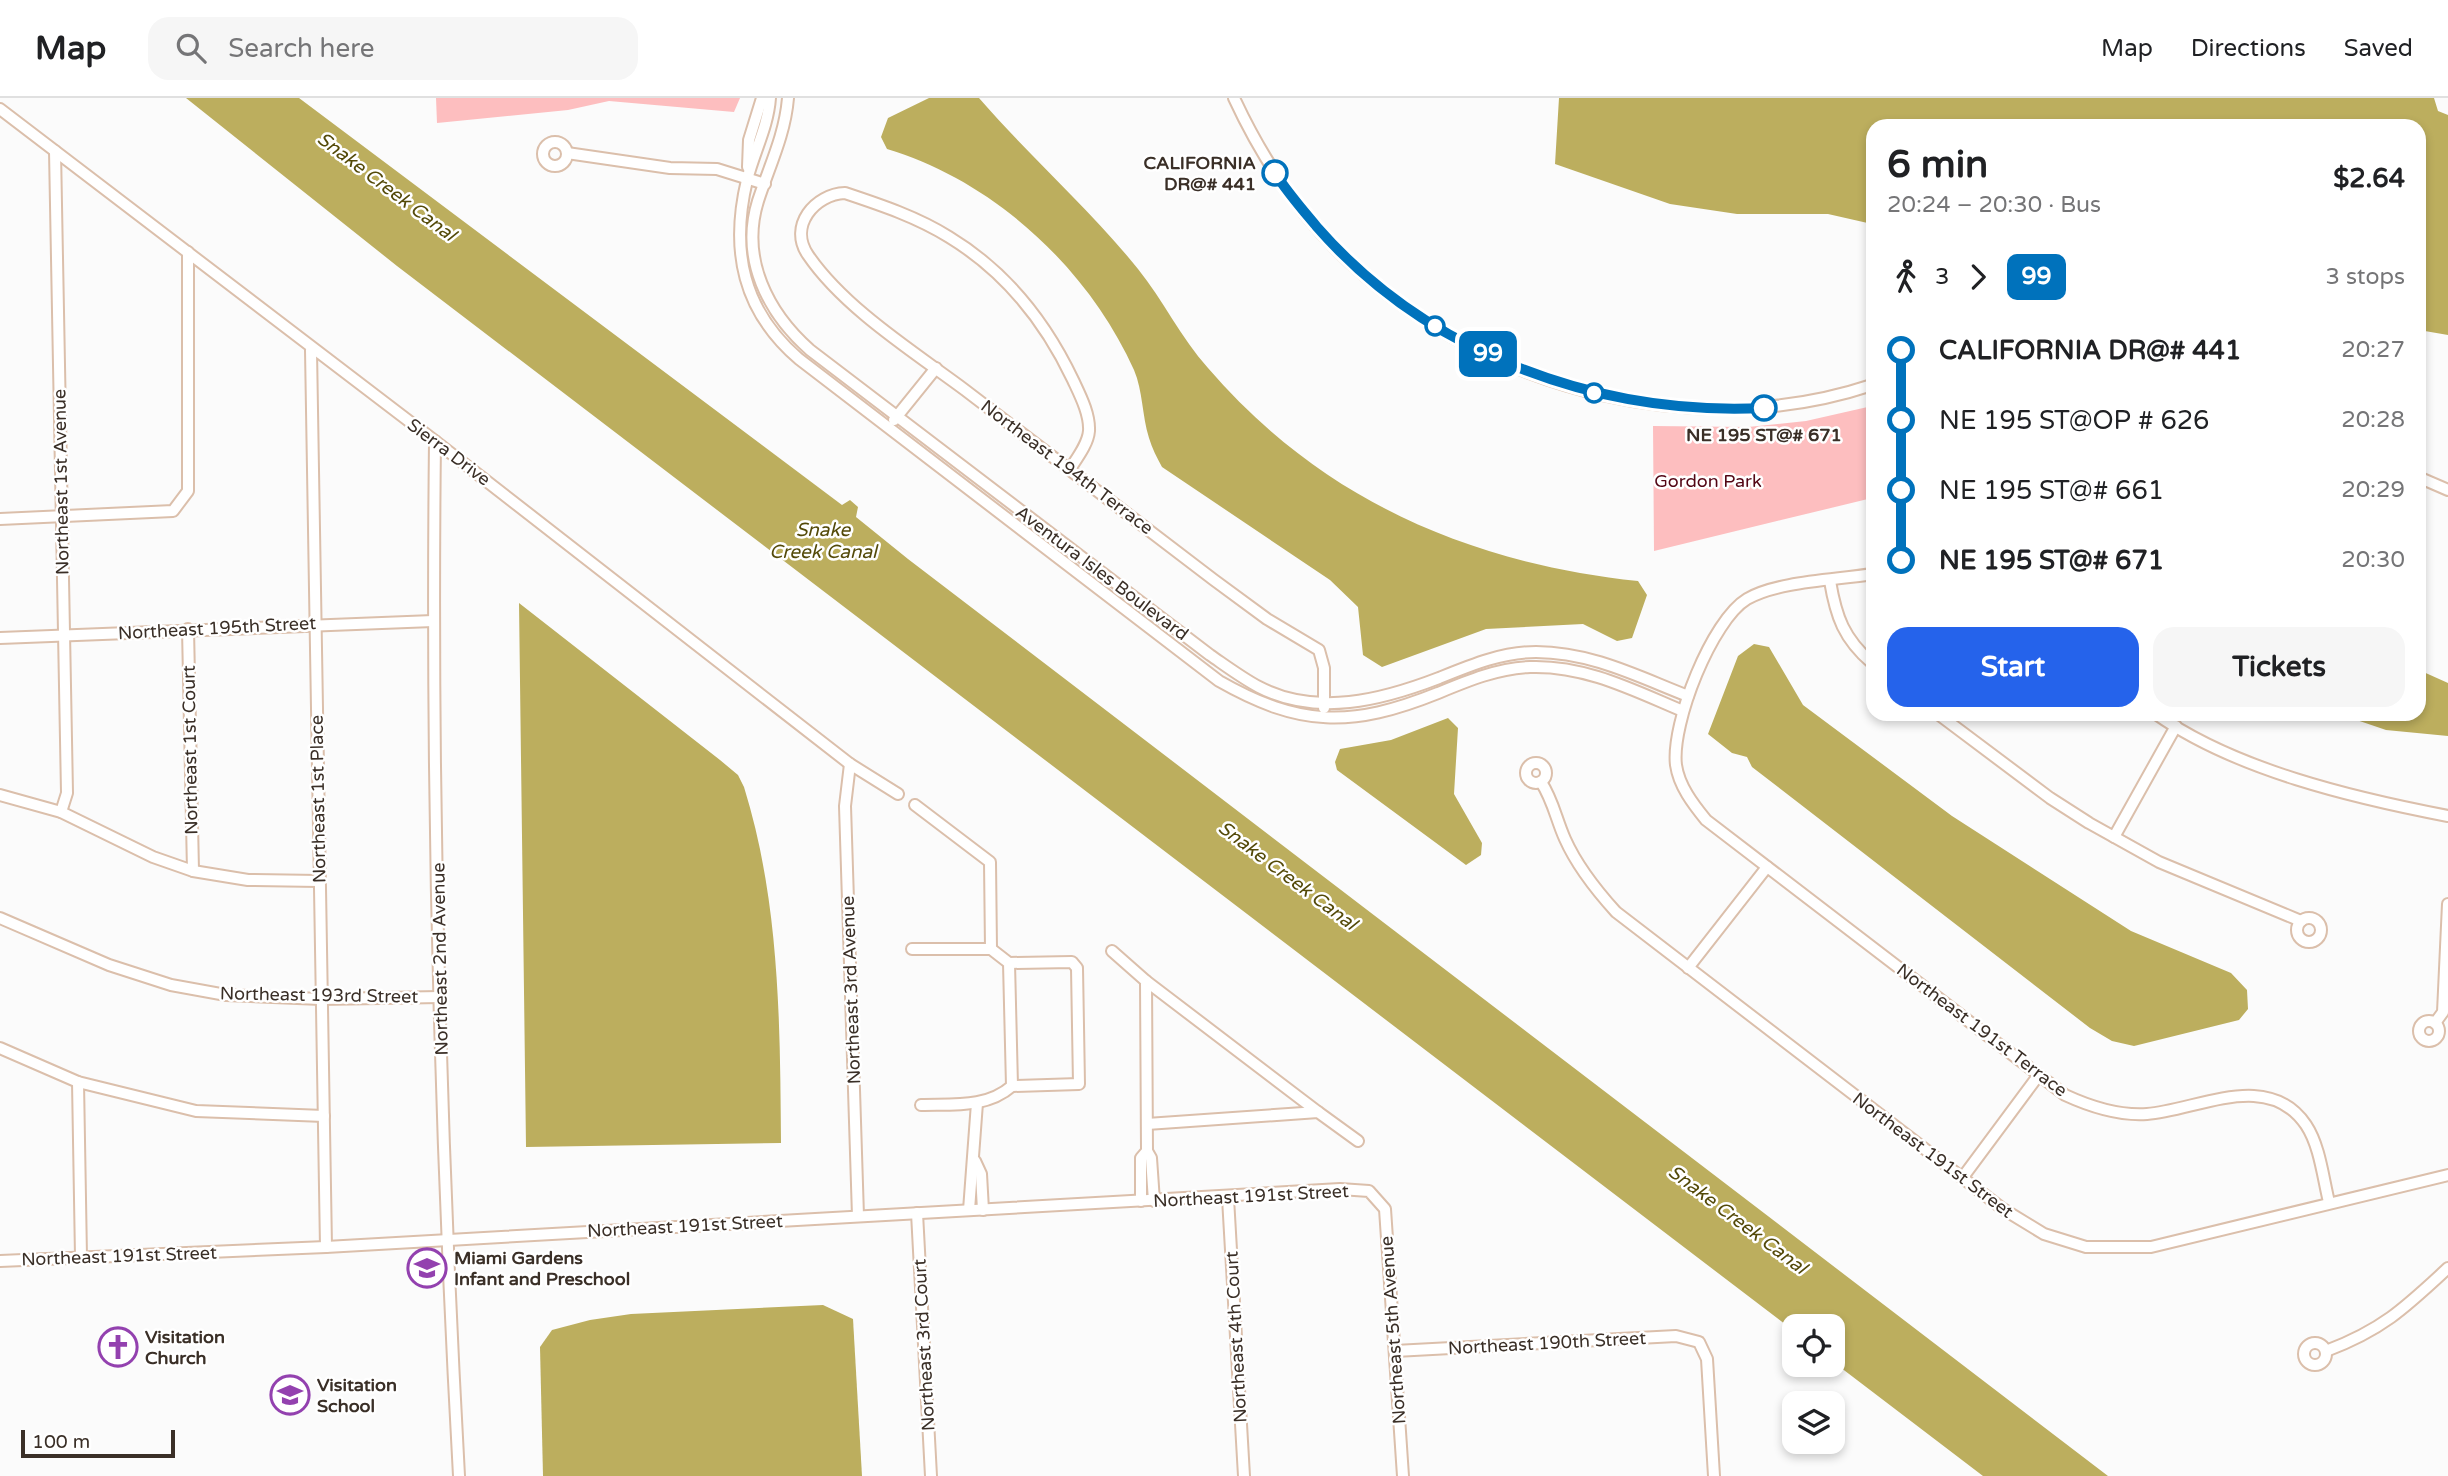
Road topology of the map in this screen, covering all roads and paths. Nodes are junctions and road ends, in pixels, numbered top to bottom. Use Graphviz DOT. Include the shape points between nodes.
graph roads {
  1 [pos="762,98"];
  2 [pos="770,98"];
  3 [pos="788,98"];
  4 [pos="1234,98"];
  5 [pos="0,109"];
  6 [pos="55,151"];
  7 [pos="567,153"];
  8 [pos="748,178"];
  9 [pos="765,184"];
  10 [pos="188,252"];
  11 [pos="312,350"];
  12 [pos="936,368"];
  13 [pos="1866,387"];
  14 [pos="897,416"];
  15 [pos="888,427"];
  16 [pos="435,442"];
  17 [pos="1070,469"];
  18 [pos="2426,480"];
  19 [pos="2448,490"];
  20 [pos="62,517"];
  21 [pos="0,519"];
  22 [pos="1866,575"];
  23 [pos="1830,581"];
  24 [pos="433,621"];
  25 [pos="316,623"];
  26 [pos="188,629"];
  27 [pos="65,635"];
  28 [pos="0,638"];
  29 [pos="1866,658"];
  30 [pos="1688,696"];
  31 [pos="1324,702"];
  32 [pos="1683,711"];
  33 [pos="1324,718"];
  34 [pos="1947,721"];
  35 [pos="2167,721"];
  36 [pos="2175,726"];
  37 [pos="850,764"];
  38 [pos="1541,782"];
  39 [pos="898,794"];
  40 [pos="0,795"];
  41 [pos="915,805"];
  42 [pos="61,812"];
  43 [pos="2448,816"];
  44 [pos="2114,837"];
  45 [pos="1767,866"];
  46 [pos="193,871"];
  47 [pos="318,881"];
  48 [pos="2448,904"];
  49 [pos="0,918"];
  50 [pos="2301,921"];
  51 [pos="912,949"];
  52 [pos="991,949"];
  53 [pos="1112,951"];
  54 [pos="1009,963"];
  55 [pos="1688,968"];
  56 [pos="1146,981"];
  57 [pos="441,997"];
  58 [pos="321,999"];
  59 [pos="2435,1023"];
  60 [pos="0,1048"];
  61 [pos="2038,1076"];
  62 [pos="78,1082"];
  63 [pos="1013,1086"];
  64 [pos="977,1103"];
  65 [pos="921,1105"];
  66 [pos="1318,1112"];
  67 [pos="324,1116"];
  68 [pos="1147,1124"];
  69 [pos="1358,1141"];
  70 [pos="1147,1151"];
  71 [pos="975,1161"];
  72 [pos="2448,1175"];
  73 [pos="1963,1177"];
  74 [pos="1369,1191"];
  75 [pos="1228,1198"];
  76 [pos="1154,1201"];
  77 [pos="1141,1202"];
  78 [pos="2329,1202"];
  79 [pos="969,1210"];
  80 [pos="983,1210"];
  81 [pos="917,1213"];
  82 [pos="858,1216"];
  83 [pos="446,1240"];
  84 [pos="326,1247"];
  85 [pos="81,1257"];
  86 [pos="0,1261"];
  87 [pos="2448,1268"];
  88 [pos="1395,1351"];
  89 [pos="2326,1351"];
  90 [pos="459,1476"];
  91 [pos="931,1476"];
  92 [pos="1244,1476"];
  93 [pos="1403,1476"];
  94 [pos="1714,1476"];
  1 -- 8 [label="street, Aventura Isles Boulevard" via="749,140"];
  2 -- 8 [label="street, Aventura Isles Boulevard"];
  3 -- 9 [label="street, Aventura Isles Boulevard"];
  4 -- 13 [label="street" via="1285,189 1366,278 1447,334 1531,374 1602,396 1726,410 1786,407"];
  5 -- 6 [label="street, Sierra Drive"];
  6 -- 10 [label="street, Sierra Drive"];
  6 -- 20 [label="street, Northeast 1st Avenue"];
  7 -- 8 [label="street" via="717,169"];
  8 -- 9 [label="street"];
  8 -- 15 [label="street, Aventura Isles Boulevard" via="740,246 749,293 760,315 783,346"];
  9 -- 14 [label="street, Aventura Isles Boulevard" via="754,218 753,241 759,277 772,310 810,350"];
  10 -- 11 [label="street, Sierra Drive"];
  10 -- 20 [label="street" via="188,491 173,511"];
  11 -- 16 [label="street, Sierra Drive"];
  11 -- 25 [label="street, Northeast 1st Place"];
  12 -- 14 [label="street"];
  12 -- 17 [label="street, Northeast 194th Terrace"];
  12 -- 17 [label="street, Northeast 194th Terrace" via="856,305 814,264 801,239 802,225 819,201 845,193 919,220 951,238 1014,288 1061,355 1087,417 1089,433"];
  14 -- 15 [label="street"];
  14 -- 31 [label="street, Aventura Isles Boulevard" via="1210,655 1261,688 1301,701"];
  15 -- 33 [label="street, Aventura Isles Boulevard" via="1219,681 1258,703"];
  16 -- 24 [label="street, Northeast 2nd Avenue"];
  16 -- 37 [label="street, Sierra Drive"];
  17 -- 31 [label="street, Northeast 194th Terrace" via="1260,614 1319,650"];
  18 -- 19 [label="street"];
  20 -- 21 [label="street"];
  20 -- 27 [label="street, Northeast 1st Avenue"];
  22 -- 23 [label="street, Northeast 191st Terrace"];
  23 -- 29 [label="street" via="1841,629"];
  23 -- 30 [label="street, Northeast 191st Terrace" via="1767,590 1730,612"];
  24 -- 25 [label="street, Northeast 195th Street"];
  24 -- 57 [label="street, Northeast 2nd Avenue"];
  25 -- 26 [label="street, Northeast 195th Street"];
  25 -- 47 [label="street, Northeast 1st Place"];
  26 -- 27 [label="street, Northeast 195th Street"];
  26 -- 46 [label="street, Northeast 1st Court"];
  27 -- 28 [label="street, Northeast 195th Street"];
  27 -- 42 [label="street, Northeast 1st Avenue" via="67,793"];
  30 -- 31 [label="street, Aventura Isles Boulevard" via="1591,659 1534,652 1482,661 1378,699"];
  30 -- 32 [label="street, Northeast 191st Terrace"];
  31 -- 33 [label="street, Northeast 194th Terrace"];
  32 -- 33 [label="street, Aventura Isles Boulevard" via="1595,675 1528,667 1501,670 1378,714"];
  32 -- 45 [label="street, Northeast 191st Terrace" via="1676,766 1695,806 1706,820"];
  34 -- 44 [label="street" via="2050,798"];
  35 -- 36 [label="street"];
  36 -- 43 [label="street" via="2221,749 2329,790"];
  36 -- 44 [label="street"];
  37 -- 39 [label="street, Sierra Drive"];
  37 -- 82 [label="street, Northeast 3rd Avenue" via="845,806"];
  38 -- 55 [label="street, Northeast 191st Street" via="1551,797 1565,840 1600,895"];
  40 -- 42 [label="street"];
  41 -- 52 [label="street" via="990,862"];
  42 -- 46 [label="street" via="153,857"];
  44 -- 50 [label="street" via="2159,862"];
  45 -- 55 [label="street"];
  45 -- 61 [label="street, Northeast 191st Terrace"];
  46 -- 47 [label="street" via="248,880"];
  47 -- 58 [label="street, Northeast 1st Place"];
  48 -- 59 [label="street" via="2443,1012"];
  49 -- 58 [label="street, Northeast 193rd Street" via="109,965 171,985 226,995"];
  51 -- 52 [label="street"];
  52 -- 54 [label="street"];
  53 -- 56 [label="street"];
  54 -- 63 [label="street"];
  54 -- 63 [label="street" via="1072,962 1077,968 1079,1084"];
  55 -- 73 [label="street, Northeast 191st Street"];
  56 -- 66 [label="street"];
  56 -- 68 [label="street"];
  57 -- 58 [label="street, Northeast 193rd Street"];
  57 -- 83 [label="street, Northeast 2nd Avenue"];
  58 -- 67 [label="street, Northeast 1st Place"];
  60 -- 62 [label="street"];
  61 -- 73 [label="street"];
  61 -- 78 [label="street, Northeast 191st Terrace" via="2086,1105 2125,1114 2177,1109 2232,1095 2272,1100 2293,1111 2306,1125"];
  62 -- 67 [label="street" via="196,1111"];
  62 -- 85 [label="street"];
  63 -- 64 [label="street" via="998,1099"];
  64 -- 65 [label="street"];
  64 -- 71 [label="street"];
  66 -- 68 [label="street"];
  66 -- 69 [label="street"];
  67 -- 84 [label="street, Northeast 1st Place"];
  68 -- 70 [label="street"];
  70 -- 76 [label="street"];
  70 -- 77 [label="street" via="1141,1158"];
  71 -- 79 [label="street" via="970,1173"];
  71 -- 80 [label="street" via="981,1174"];
  72 -- 78 [label="street, Northeast 191st Street"];
  73 -- 78 [label="street, Northeast 191st Street" via="2044,1234 2107,1249 2161,1245"];
  74 -- 75 [label="street, Northeast 191st Street"];
  74 -- 88 [label="street, Northeast 5th Avenue" via="1385,1209"];
  75 -- 76 [label="street, Northeast 191st Street"];
  75 -- 92 [label="street, Northeast 4th Court"];
  76 -- 77 [label="street, Northeast 191st Street"];
  77 -- 80 [label="street, Northeast 191st Street"];
  79 -- 80 [label="street, Northeast 191st Street"];
  79 -- 81 [label="street, Northeast 191st Street"];
  81 -- 82 [label="street, Northeast 191st Street"];
  81 -- 91 [label="street, Northeast 3rd Court"];
  82 -- 83 [label="street, Northeast 191st Street"];
  83 -- 84 [label="street, Northeast 191st Street"];
  83 -- 90 [label="street, Northeast 2nd Avenue"];
  84 -- 85 [label="street, Northeast 191st Street"];
  85 -- 86 [label="street, Northeast 191st Street"];
  87 -- 89 [label="street" via="2373,1332"];
  88 -- 93 [label="street, Northeast 5th Avenue"];
  88 -- 94 [label="street, Northeast 190th Street" via="1676,1336 1699,1342 1707,1359"];
}
